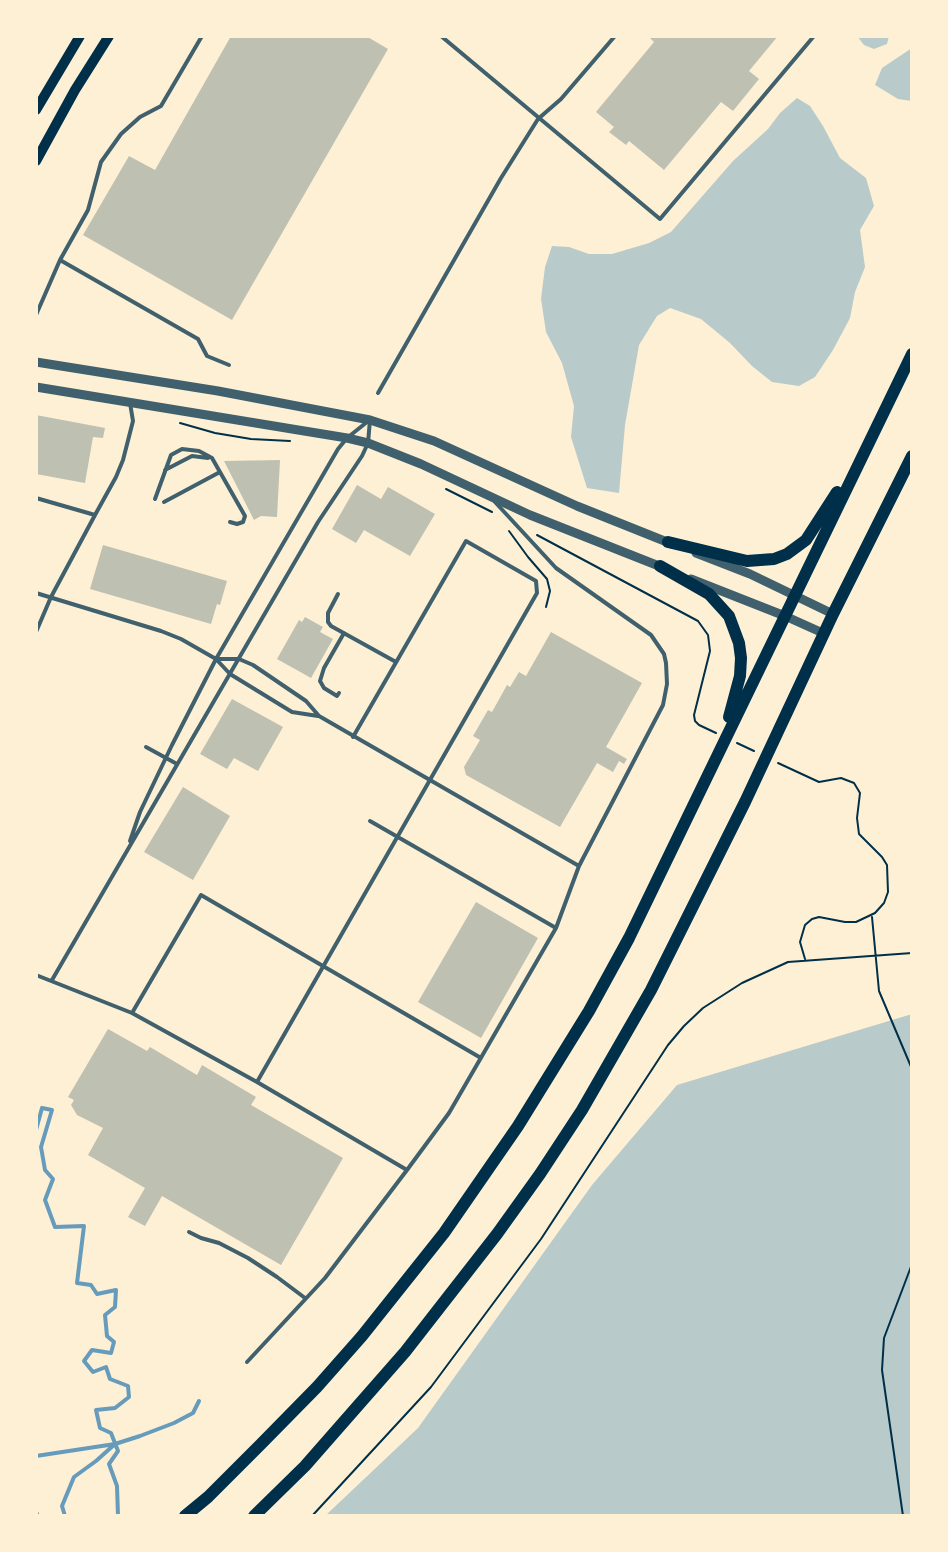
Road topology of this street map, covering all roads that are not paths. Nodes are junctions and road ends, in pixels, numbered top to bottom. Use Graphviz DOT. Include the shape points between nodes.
graph roads {
  1 [pos="80,36"];
  2 [pos="109,36"];
  3 [pos="202,36"];
  4 [pos="441,36"];
  5 [pos="615,36"];
  6 [pos="814,36"];
  7 [pos="36,110"];
  8 [pos="538,118"];
  9 [pos="36,161"];
  10 [pos="60,260"];
  11 [pos="36,315"];
  12 [pos="912,354"];
  13 [pos="36,362"];
  14 [pos="229,365"];
  15 [pos="36,387"];
  16 [pos="378,393"];
  17 [pos="130,402"];
  18 [pos="370,420"];
  19 [pos="871,437"];
  20 [pos="347,438"];
  21 [pos="368,443"];
  22 [pos="912,456"];
  23 [pos="212,459"];
  24 [pos="165,470"];
  25 [pos="220,472"];
  26 [pos="490,496"];
  27 [pos="36,498"];
  28 [pos="155,499"];
  29 [pos="164,502"];
  30 [pos="95,514"];
  31 [pos="230,522"];
  32 [pos="668,542"];
  33 [pos="660,566"];
  34 [pos="36,593"];
  35 [pos="338,594"];
  36 [pos="795,596"];
  37 [pos="51,597"];
  38 [pos="834,614"];
  39 [pos="785,616"];
  40 [pos="36,632"];
  41 [pos="344,633"];
  42 [pos="825,634"];
  43 [pos="216,658"];
  44 [pos="239,659"];
  45 [pos="396,662"];
  46 [pos="230,674"];
  47 [pos="339,693"];
  48 [pos="319,716"];
  49 [pos="353,737"];
  50 [pos="146,747"];
  51 [pos="717,756"];
  52 [pos="166,758"];
  53 [pos="177,764"];
  54 [pos="431,780"];
  55 [pos="370,821"];
  56 [pos="398,838"];
  57 [pos="126,852"];
  58 [pos="579,866"];
  59 [pos="556,928"];
  60 [pos="324,966"];
  61 [pos="36,975"];
  62 [pos="52,980"];
  63 [pos="132,1013"];
  64 [pos="481,1058"];
  65 [pos="256,1082"];
  66 [pos="408,1170"];
  67 [pos="189,1232"];
  68 [pos="305,1298"];
  69 [pos="247,1362"];
  70 [pos="185,1516"];
  71 [pos="254,1516"];
  1 -- 7 [label="main road"];
  2 -- 9 [label="main road"];
  3 -- 10 [label="lane" via="161,106 140,117 121,134 101,162 88,210"];
  4 -- 8 [label="lane"];
  5 -- 8 [label="lane" via="561,99"];
  6 -- 8 [label="lane" via="660,219"];
  8 -- 16 [label="lane"];
  10 -- 11 [label="lane"];
  10 -- 14 [label="lane" via="198,339 207,356"];
  12 -- 19 [label="highway"];
  13 -- 18 [label="street"];
  15 -- 17 [label="street"];
  17 -- 20 [label="street"];
  17 -- 30 [label="lane" via="133,421 123,460"];
  18 -- 20 [label="lane"];
  18 -- 21 [label="lane"];
  18 -- 32 [label="street" via="434,441 576,507"];
  19 -- 32 [label="highway" via="812,534 787,554 747,561"];
  19 -- 36 [label="highway"];
  20 -- 21 [label="street"];
  20 -- 43 [label="lane"];
  21 -- 26 [label="street"];
  21 -- 44 [label="lane"];
  22 -- 38 [label="highway"];
  23 -- 24 [label="lane" via="192,456"];
  23 -- 24 [label="lane" via="182,449 171,454"];
  23 -- 25 [label="lane"];
  24 -- 28 [label="lane"];
  25 -- 29 [label="lane"];
  25 -- 31 [label="lane" via="245,516 243,522"];
  26 -- 33 [label="street"];
  26 -- 58 [label="lane" via="556,568 642,627 664,654 667,684 663,705"];
  27 -- 30 [label="lane"];
  30 -- 37 [label="lane"];
  32 -- 36 [label="street"];
  33 -- 39 [label="street"];
  33 -- 51 [label="highway" via="709,594 729,616 739,643 740,676"];
  34 -- 37 [label="lane"];
  35 -- 41 [label="lane" via="327,617 331,626"];
  36 -- 38 [label="street"];
  36 -- 39 [label="highway"];
  37 -- 40 [label="lane"];
  37 -- 43 [label="lane" via="161,631"];
  38 -- 42 [label="highway"];
  39 -- 42 [label="street"];
  39 -- 51 [label="highway"];
  41 -- 45 [label="lane"];
  41 -- 47 [label="lane" via="320,681 324,688 337,696"];
  42 -- 71 [label="highway" via="651,990 558,1147 405,1352 305,1466"];
  43 -- 44 [label="lane"];
  43 -- 46 [label="lane"];
  43 -- 52 [label="lane"];
  44 -- 46 [label="lane"];
  44 -- 48 [label="lane" via="306,701"];
  45 -- 49 [label="lane"];
  45 -- 54 [label="lane" via="466,541 536,581 537,592"];
  46 -- 48 [label="lane" via="292,712"];
  46 -- 53 [label="lane"];
  48 -- 49 [label="lane"];
  49 -- 54 [label="lane"];
  50 -- 52 [label="lane"];
  51 -- 70 [label="highway" via="589,1011 481,1181 405,1282 317,1387"];
  52 -- 53 [label="lane"];
  52 -- 57 [label="lane"];
  53 -- 57 [label="lane"];
  54 -- 56 [label="lane"];
  54 -- 58 [label="lane"];
  55 -- 56 [label="lane"];
  56 -- 59 [label="lane"];
  56 -- 60 [label="lane"];
  57 -- 62 [label="lane"];
  58 -- 59 [label="lane"];
  59 -- 64 [label="lane"];
  60 -- 63 [label="lane" via="201,895"];
  60 -- 64 [label="lane"];
  60 -- 65 [label="lane"];
  61 -- 62 [label="lane"];
  62 -- 63 [label="lane"];
  63 -- 65 [label="lane"];
  64 -- 66 [label="lane" via="449,1113"];
  65 -- 66 [label="lane"];
  66 -- 68 [label="lane" via="326,1278"];
  67 -- 68 [label="lane" via="248,1258"];
  68 -- 69 [label="lane"];
}
